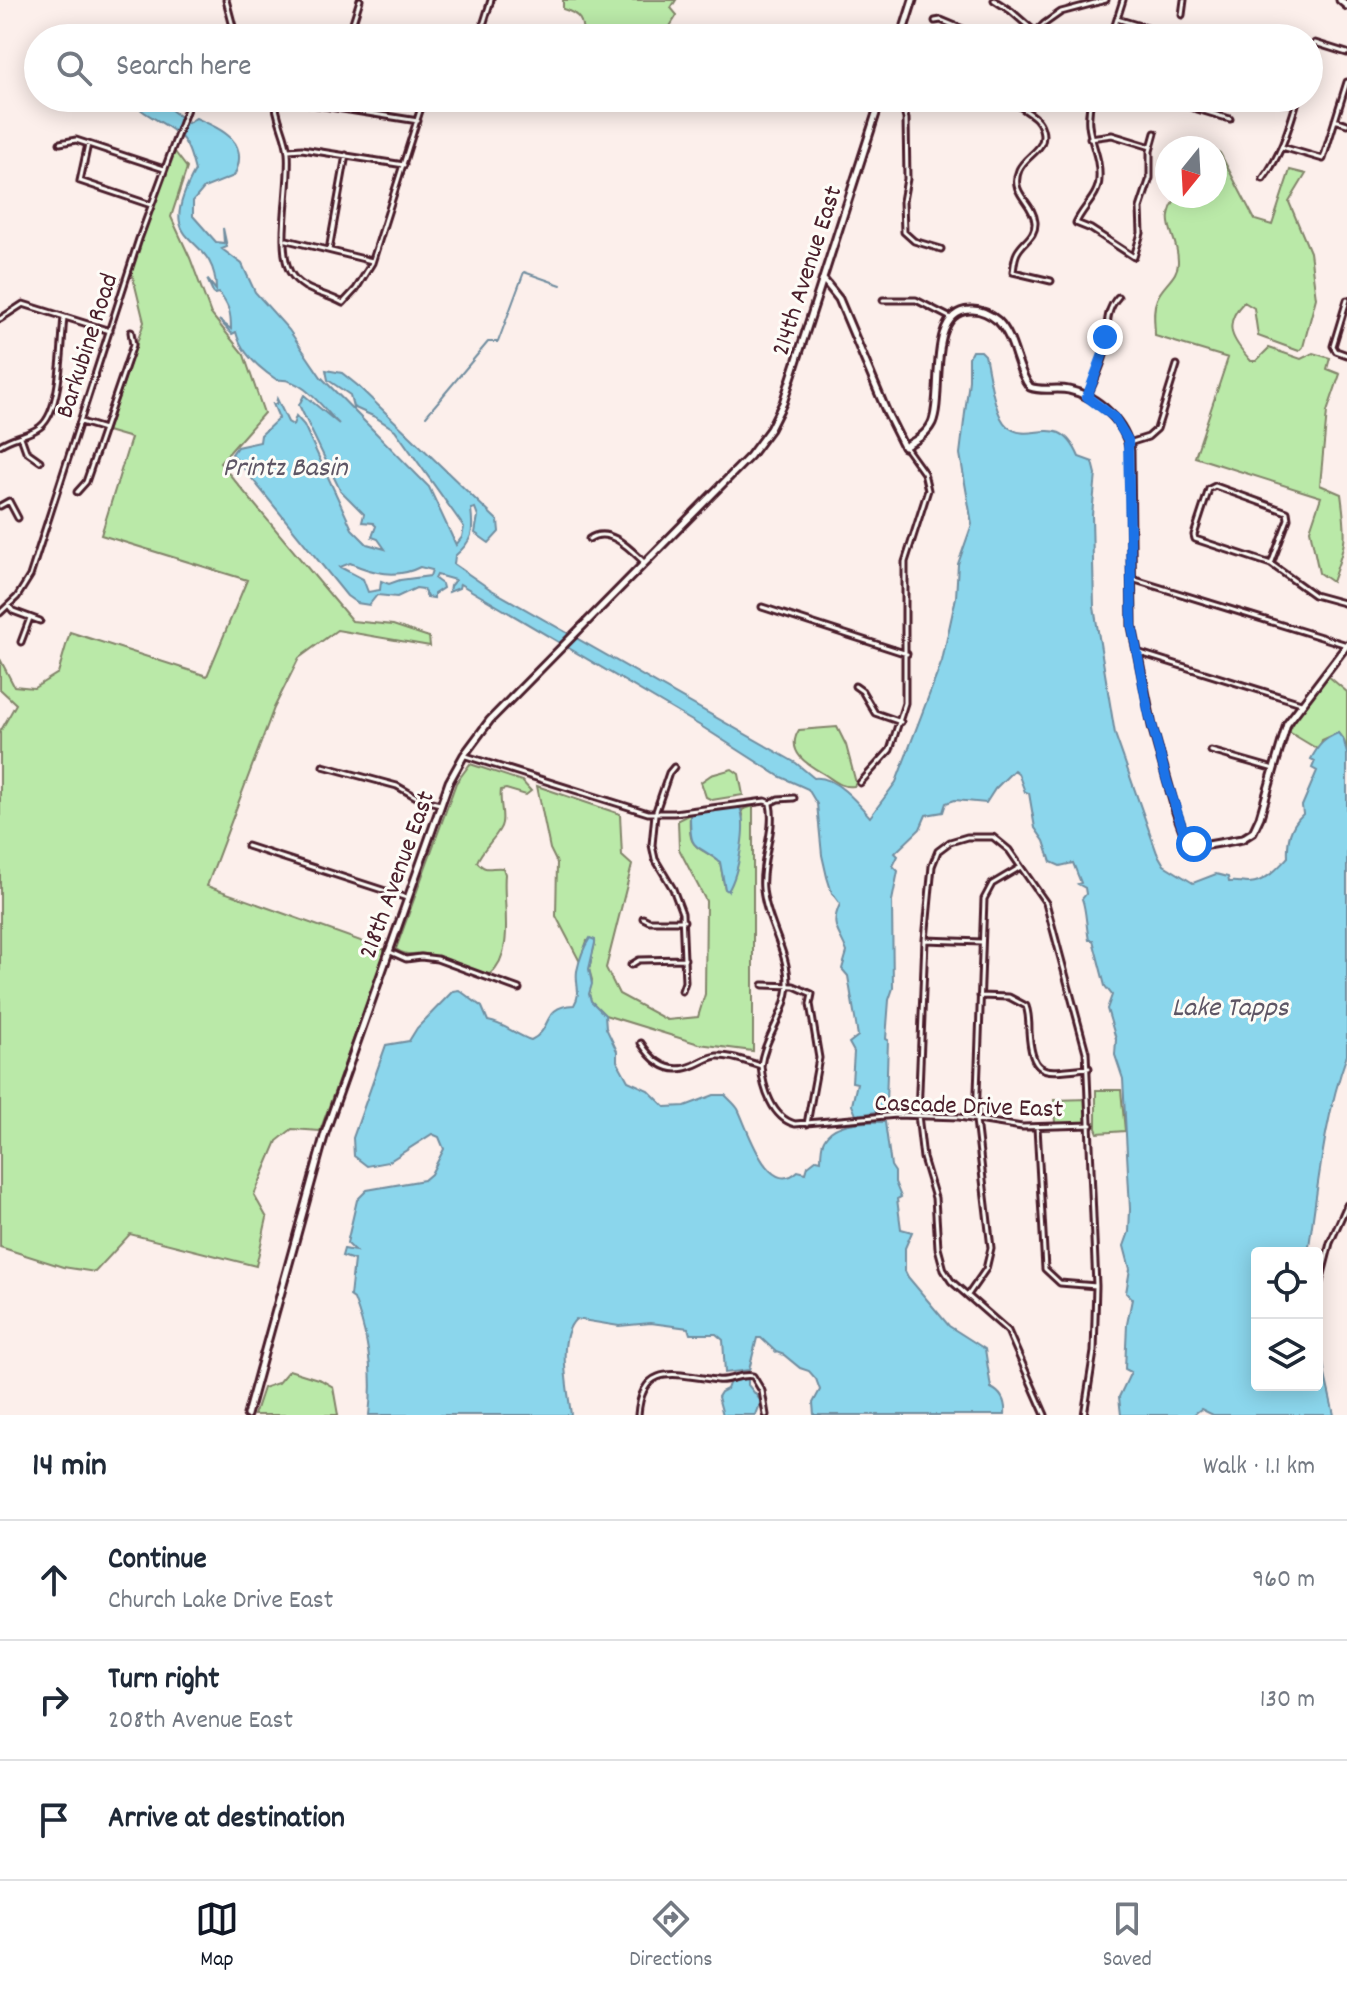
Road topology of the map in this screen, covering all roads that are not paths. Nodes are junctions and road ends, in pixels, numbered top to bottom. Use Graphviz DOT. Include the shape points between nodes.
graph roads {
  1 [pos="226,0"];
  2 [pos="360,0"];
  3 [pos="491,0"];
  4 [pos="913,0"];
  5 [pos="994,0"];
  6 [pos="1104,0"];
  7 [pos="1123,0"];
  8 [pos="1184,0"];
  9 [pos="1340,0"];
  10 [pos="1347,6"];
  11 [pos="1182,15"];
  12 [pos="1117,19"];
  13 [pos="935,21"];
  14 [pos="232,24"];
  15 [pos="352,24"];
  16 [pos="483,24"];
  17 [pos="905,24"];
  18 [pos="951,24"];
  19 [pos="1026,24"];
  20 [pos="1045,24"];
  21 [pos="1115,24"];
  22 [pos="1134,24"];
  23 [pos="1323,46"];
  24 [pos="1347,53"];
  25 [pos="1347,82"];
  26 [pos="186,112"];
  27 [pos="276,112"];
  28 [pos="370,112"];
  29 [pos="420,112"];
  30 [pos="877,112"];
  31 [pos="904,112"];
  32 [pos="1025,112"];
  33 [pos="1089,112"];
  34 [pos="1207,112"];
  35 [pos="1293,112"];
  36 [pos="1230,119"];
  37 [pos="1335,120"];
  38 [pos="418,121"];
  39 [pos="1347,124"];
  40 [pos="1155,133"];
  41 [pos="1090,138"];
  42 [pos="60,143"];
  43 [pos="88,144"];
  44 [pos="1151,147"];
  45 [pos="1282,147"];
  46 [pos="287,150"];
  47 [pos="346,155"];
  48 [pos="404,165"];
  49 [pos="164,169"];
  50 [pos="1263,179"];
  51 [pos="151,205"];
  52 [pos="285,239"];
  53 [pos="941,249"];
  54 [pos="329,250"];
  55 [pos="372,261"];
  56 [pos="823,279"];
  57 [pos="1051,281"];
  58 [pos="1118,297"];
  59 [pos="883,300"];
  60 [pos="1347,300"];
  61 [pos="1345,312"];
  62 [pos="64,317"];
  63 [pos="951,318"];
  64 [pos="0,319"];
  65 [pos="110,331"];
  66 [pos="131,332"];
  67 [pos="1347,355"];
  68 [pos="1177,365"];
  69 [pos="1087,397"];
  70 [pos="79,421"];
  71 [pos="104,429"];
  72 [pos="21,436"];
  73 [pos="1129,443"];
  74 [pos="0,445"];
  75 [pos="904,447"];
  76 [pos="756,449"];
  77 [pos="40,461"];
  78 [pos="77,492"];
  79 [pos="0,506"];
  80 [pos="18,518"];
  81 [pos="589,539"];
  82 [pos="645,563"];
  83 [pos="1271,564"];
  84 [pos="1131,579"];
  85 [pos="1347,604"];
  86 [pos="9,606"];
  87 [pos="762,607"];
  88 [pos="0,613"];
  89 [pos="30,618"];
  90 [pos="40,621"];
  91 [pos="21,642"];
  92 [pos="1347,645"];
  93 [pos="1137,652"];
  94 [pos="907,654"];
  95 [pos="855,686"];
  96 [pos="1301,703"];
  97 [pos="901,722"];
  98 [pos="472,745"];
  99 [pos="1211,751"];
  100 [pos="464,755"];
  101 [pos="479,761"];
  102 [pos="323,766"];
  103 [pos="674,767"];
  104 [pos="1274,769"];
  105 [pos="860,783"];
  106 [pos="794,798"];
  107 [pos="770,803"];
  108 [pos="440,804"];
  109 [pos="655,814"];
  110 [pos="247,846"];
  111 [pos="1020,868"];
  112 [pos="407,898"];
  113 [pos="643,918"];
  114 [pos="684,921"];
  115 [pos="925,940"];
  116 [pos="982,942"];
  117 [pos="388,951"];
  118 [pos="685,959"];
  119 [pos="631,965"];
  120 [pos="763,985"];
  121 [pos="788,985"];
  122 [pos="519,989"];
  123 [pos="682,991"];
  124 [pos="980,996"];
  125 [pos="641,1043"];
  126 [pos="761,1066"];
  127 [pos="1089,1068"];
  128 [pos="918,1115"];
  129 [pos="976,1120"];
  130 [pos="807,1124"];
  131 [pos="1091,1125"];
  132 [pos="1037,1127"];
  133 [pos="1347,1205"];
  134 [pos="1323,1270"];
  135 [pos="1096,1286"];
  136 [pos="968,1295"];
  137 [pos="247,1415"];
  138 [pos="638,1415"];
  139 [pos="766,1415"];
  140 [pos="1045,1415"];
  141 [pos="1084,1415"];
  1 -- 14 [label="street"];
  2 -- 15 [label="street"];
  3 -- 16 [label="street"];
  4 -- 17 [label="street"];
  5 -- 19 [label="street"];
  6 -- 20 [label="street" via="1061,12"];
  7 -- 12 [label="street"];
  8 -- 11 [label="street"];
  9 -- 10 [label="street"];
  12 -- 21 [label="street"];
  12 -- 22 [label="street"];
  13 -- 18 [label="street"];
  23 -- 24 [label="street"];
  25 -- 37 [label="street"];
  26 -- 49 [label="street, Barkubine Road"];
  27 -- 46 [label="street"];
  28 -- 38 [label="street"];
  29 -- 38 [label="street"];
  30 -- 56 [label="street, 214th Avenue East"];
  31 -- 53 [label="street" via="904,232"];
  32 -- 57 [label="street" via="1038,120 1043,132 1039,149 1017,178 1035,225 1017,254 1013,272"];
  33 -- 41 [label="street"];
  34 -- 36 [label="street"];
  35 -- 45 [label="street"];
  37 -- 39 [label="street"];
  37 -- 45 [label="street" via="1323,159"];
  38 -- 48 [label="street"];
  40 -- 44 [label="street"];
  41 -- 44 [label="street" via="1112,135"];
  41 -- 44 [label="street" via="1099,183 1076,223 1134,257"];
  42 -- 43 [label="street"];
  43 -- 49 [label="street"];
  43 -- 51 [label="street" via="80,181"];
  45 -- 50 [label="street"];
  46 -- 47 [label="street"];
  46 -- 52 [label="street"];
  47 -- 48 [label="street"];
  47 -- 54 [label="street"];
  48 -- 55 [label="street"];
  49 -- 51 [label="street, Barkubine Road"];
  51 -- 65 [label="street, Barkubine Road"];
  52 -- 54 [label="street"];
  52 -- 55 [label="street" via="290,270 310,290 343,303"];
  54 -- 55 [label="street"];
  56 -- 75 [label="street" via="839,299"];
  56 -- 76 [label="street, 214th Avenue East" via="782,404"];
  58 -- 69 [label="street"];
  59 -- 63 [label="street" via="916,300"];
  60 -- 61 [label="street"];
  61 -- 67 [label="street" via="1333,344 1334,350"];
  62 -- 64 [label="street" via="23,304"];
  62 -- 65 [label="street"];
  62 -- 72 [label="street" via="52,411 42,426"];
  63 -- 69 [label="street" via="970,310 992,316 1006,332 1030,387"];
  63 -- 75 [label="street" via="940,351 933,420 925,433"];
  65 -- 70 [label="street, Barkubine Road"];
  66 -- 71 [label="street" via="133,345"];
  68 -- 73 [label="street" via="1157,429"];
  69 -- 73 [label="street" via="1114,417"];
  70 -- 71 [label="street"];
  70 -- 86 [label="street, Barkubine Road" via="30,576"];
  71 -- 78 [label="street" via="86,482"];
  72 -- 74 [label="street"];
  72 -- 77 [label="street" via="26,451"];
  73 -- 84 [label="street"];
  75 -- 94 [label="street" via="928,485 905,562"];
  76 -- 82 [label="street, 218th Avenue East"];
  79 -- 80 [label="street" via="9,501"];
  81 -- 82 [label="street" via="612,537"];
  82 -- 98 [label="street, 218th Avenue East" via="490,720"];
  83 -- 83 [label="street" via="1287,512 1211,488 1195,539"];
  83 -- 85 [label="street" via="1314,595"];
  84 -- 92 [label="street"];
  84 -- 93 [label="street"];
  86 -- 88 [label="street, Barkubine Road"];
  86 -- 89 [label="street"];
  87 -- 94 [label="street"];
  89 -- 90 [label="street"];
  89 -- 91 [label="street"];
  92 -- 96 [label="street"];
  93 -- 96 [label="street"];
  93 -- 104 [label="street" via="1167,781 1190,842 1208,845 1249,835 1257,826"];
  94 -- 97 [label="street"];
  95 -- 97 [label="street" via="875,713"];
  96 -- 104 [label="street" via="1287,724"];
  97 -- 105 [label="street" via="890,750"];
  98 -- 100 [label="street, 218th Avenue East"];
  98 -- 101 [label="street"];
  99 -- 104 [label="street"];
  100 -- 101 [label="street"];
  100 -- 108 [label="street, 218th Avenue East"];
  101 -- 109 [label="street"];
  102 -- 108 [label="street" via="404,788"];
  103 -- 109 [label="street"];
  106 -- 107 [label="street"];
  107 -- 109 [label="street"];
  107 -- 121 [label="street" via="763,892"];
  108 -- 112 [label="street, 218th Avenue East"];
  109 -- 114 [label="street" via="653,852"];
  110 -- 112 [label="street"];
  111 -- 115 [label="street" via="1006,847 990,836 963,838 940,849 932,866"];
  111 -- 116 [label="street" via="987,890"];
  111 -- 127 [label="street" via="1046,903"];
  112 -- 117 [label="street, 218th Avenue East"];
  113 -- 114 [label="street"];
  114 -- 118 [label="street"];
  115 -- 116 [label="street"];
  115 -- 128 [label="street"];
  116 -- 124 [label="street"];
  117 -- 122 [label="street" via="406,959 437,959"];
  117 -- 137 [label="street, 218th Avenue East" via="325,1133"];
  118 -- 119 [label="street" via="639,960"];
  118 -- 123 [label="street"];
  120 -- 121 [label="street"];
  121 -- 126 [label="street"];
  121 -- 130 [label="street" via="812,994 819,1058"];
  124 -- 127 [label="street" via="1009,997 1026,1006 1032,1055 1039,1067"];
  124 -- 129 [label="street"];
  125 -- 126 [label="street" via="652,1059 670,1068 684,1069 712,1056"];
  126 -- 130 [label="street" via="765,1089 779,1115"];
  127 -- 131 [label="street"];
  128 -- 129 [label="street, Cascade Drive East"];
  128 -- 130 [label="street, Cascade Drive East"];
  128 -- 136 [label="street" via="943,1266"];
  129 -- 132 [label="street, Cascade Drive East"];
  129 -- 136 [label="street" via="991,1248 986,1269"];
  131 -- 132 [label="street, Cascade Drive East"];
  131 -- 135 [label="street"];
  132 -- 135 [label="street" via="1045,1269 1060,1283"];
  133 -- 134 [label="street"];
  135 -- 141 [label="street" via="1094,1352"];
  136 -- 140 [label="street" via="1008,1331"];
  138 -- 139 [label="street" via="641,1392 655,1377 720,1380 747,1375 759,1384"];
}
